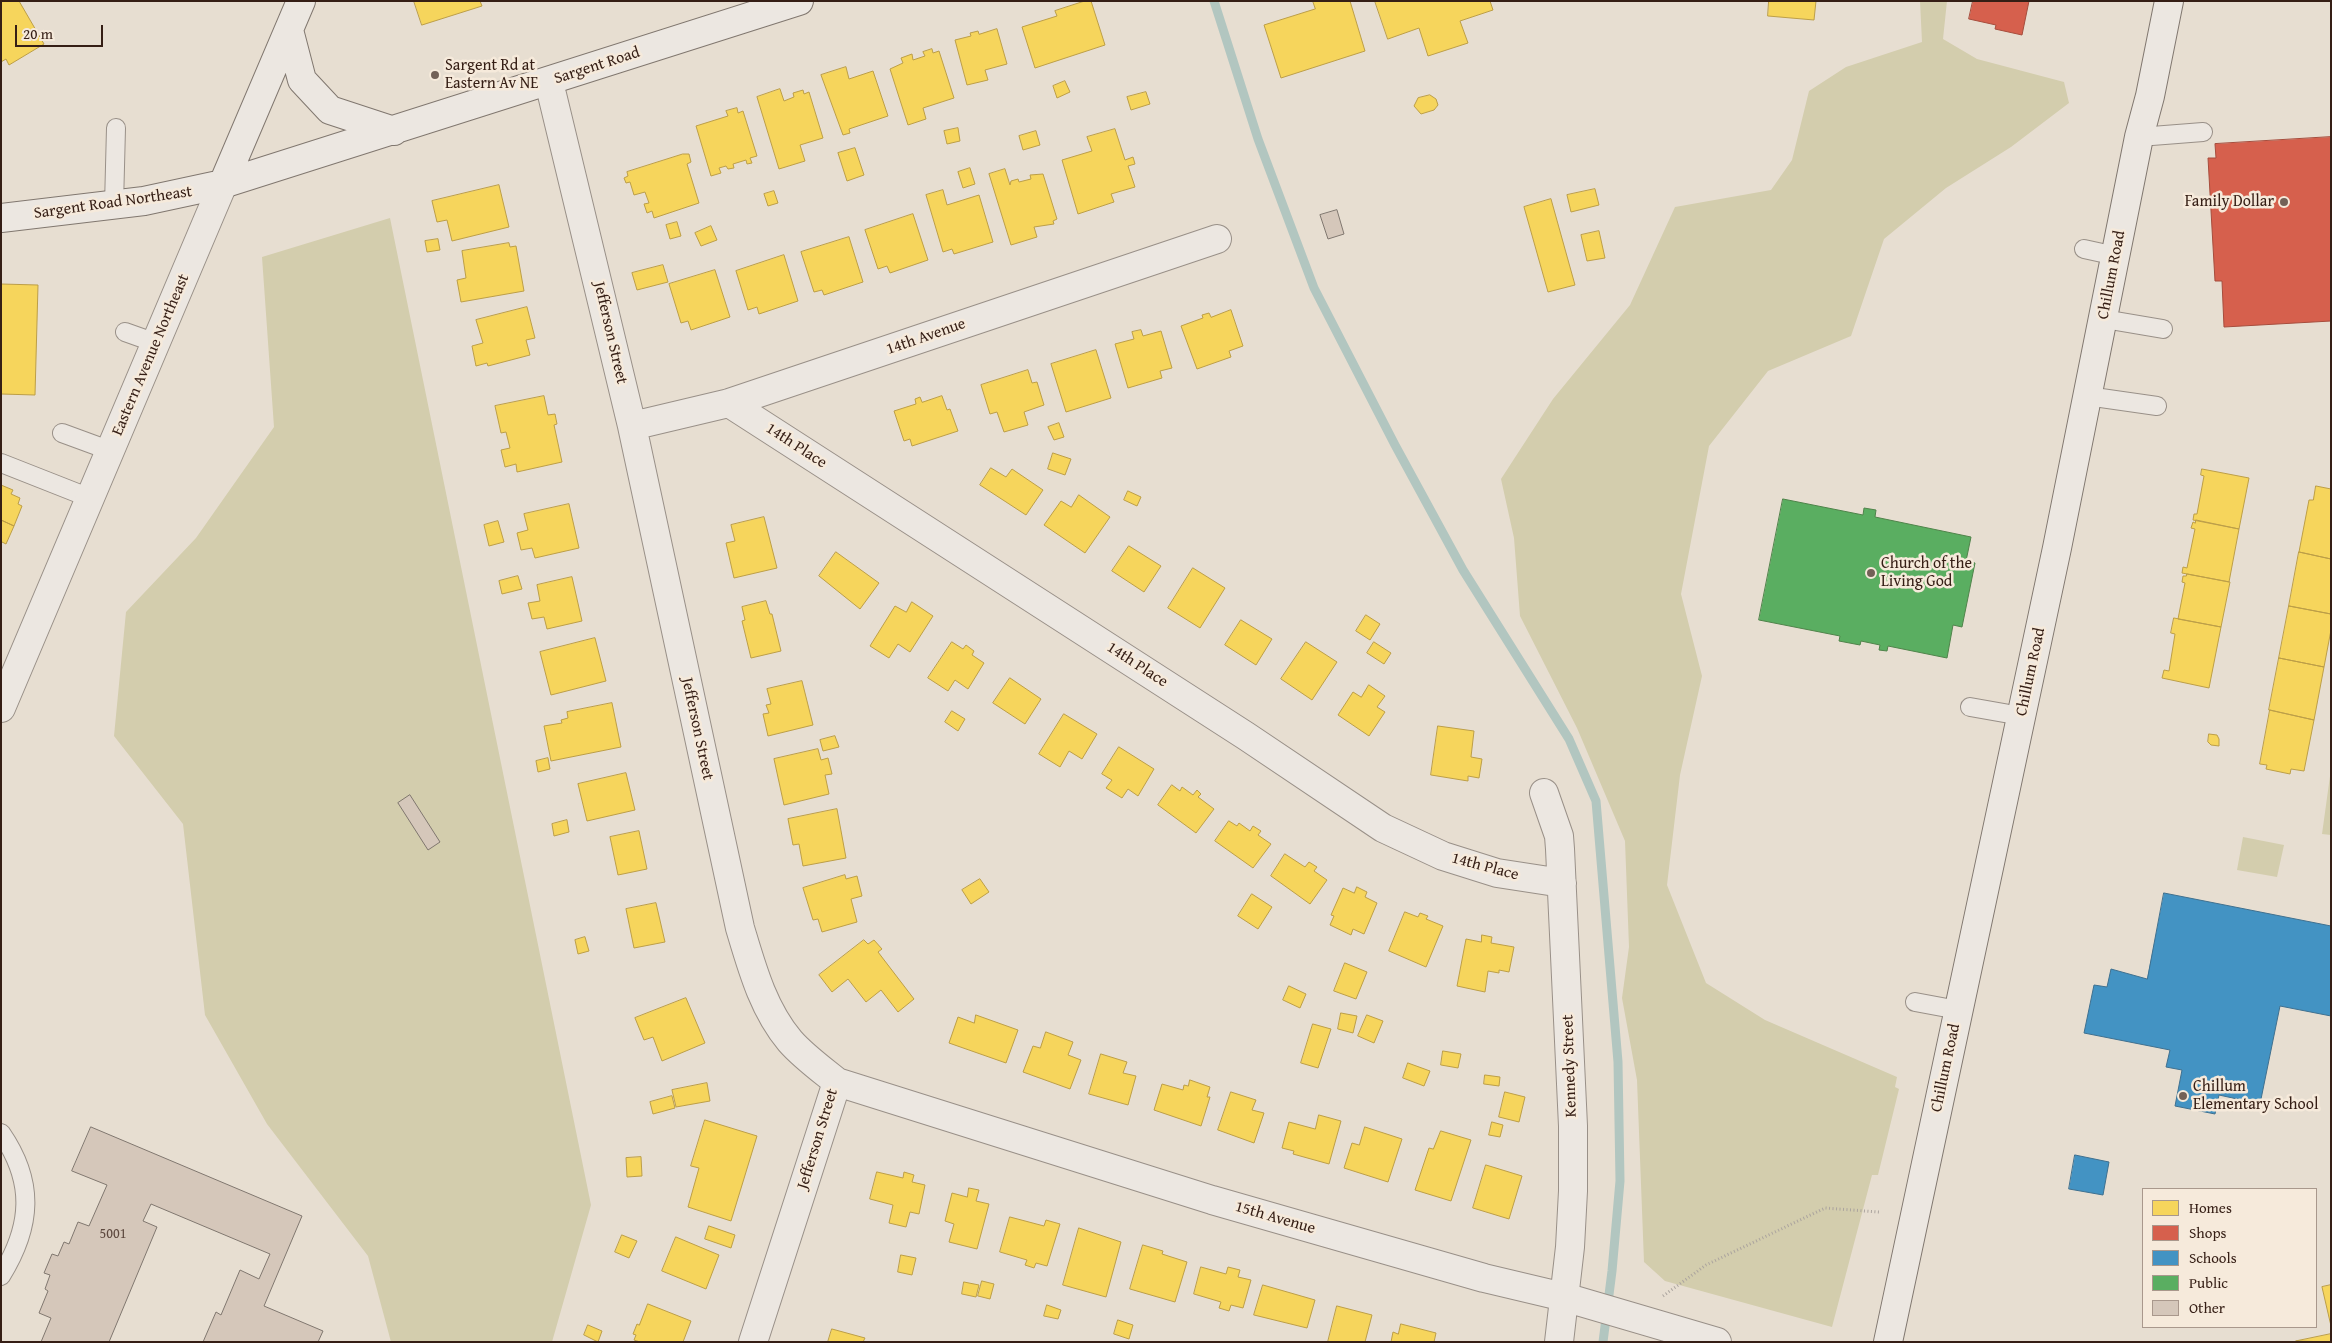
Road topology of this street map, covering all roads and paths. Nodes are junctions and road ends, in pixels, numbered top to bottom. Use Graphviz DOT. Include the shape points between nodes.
graph roads {
  1 [pos="301,1"];
  2 [pos="799,1"];
  3 [pos="2169,1"];
  4 [pos="289,30"];
  5 [pos="549,82"];
  6 [pos="116,128"];
  7 [pos="394,130"];
  8 [pos="2203,132"];
  9 [pos="2139,137"];
  10 [pos="223,184"];
  11 [pos="114,204"];
  12 [pos="1,218"];
  13 [pos="1217,238"];
  14 [pos="2084,249"];
  15 [pos="2116,256"];
  16 [pos="2104,319"];
  17 [pos="2163,329"];
  18 [pos="125,332"];
  19 [pos="156,343"];
  20 [pos="2087,396"];
  21 [pos="730,403"];
  22 [pos="2156,406"];
  23 [pos="632,426"];
  24 [pos="62,433"];
  25 [pos="111,451"];
  26 [pos="1,462"];
  27 [pos="90,498"];
  28 [pos="1970,707"];
  29 [pos="1,708"];
  30 [pos="2021,716"];
  31 [pos="1544,793"];
  32 [pos="1562,884"];
  33 [pos="1915,1002"];
  34 [pos="1958,1010"];
  35 [pos="837,1082"];
  36 [pos="1,1133"];
  37 [pos="1880,1212"];
  38 [pos="1,1276"];
  39 [pos="1564,1297"];
  40 [pos="1657,1301"];
  41 [pos="753,1342"];
  42 [pos="1559,1342"];
  43 [pos="1717,1342"];
  44 [pos="1888,1342"];
  1 -- 4 [label="street, Eastern Avenue Northeast"];
  2 -- 5 [label="street, Sargent Road"];
  3 -- 9 [label="street, Chillum Road"];
  4 -- 7 [label="street" via="302,80 330,110"];
  4 -- 10 [label="street, Eastern Avenue Northeast"];
  5 -- 7 [label="street, Sargent Road"];
  5 -- 23 [label="street, Jefferson Street"];
  6 -- 11 [label="lane"];
  7 -- 10 [label="street, Sargent Road"];
  8 -- 9 [label="lane"];
  9 -- 15 [label="street, Chillum Road"];
  10 -- 11 [label="street, Sargent Road Northeast" via="172,196"];
  10 -- 19 [label="street, Eastern Avenue Northeast"];
  11 -- 12 [label="street, Sargent Road Northeast"];
  13 -- 21 [label="street, 14th Avenue"];
  14 -- 15 [label="lane"];
  15 -- 16 [label="street, Chillum Road"];
  16 -- 17 [label="lane"];
  16 -- 20 [label="street, Chillum Road"];
  18 -- 19 [label="lane"];
  19 -- 25 [label="street, Eastern Avenue Northeast"];
  20 -- 22 [label="lane"];
  20 -- 30 [label="street, Chillum Road"];
  21 -- 23 [label="street, 14th Avenue"];
  21 -- 32 [label="street, 14th Place" via="1238,730 1384,828 1443,856 1497,873"];
  23 -- 35 [label="street, Jefferson Street" via="748,957 770,1013 790,1042"];
  24 -- 25 [label="lane"];
  25 -- 27 [label="street, Eastern Avenue Northeast"];
  26 -- 27 [label="lane"];
  27 -- 29 [label="street, Eastern Avenue Northeast"];
  28 -- 30 [label="lane"];
  30 -- 34 [label="street, Chillum Road"];
  31 -- 32 [label="street, Kennedy Street" via="1558,836"];
  32 -- 39 [label="street, Kennedy Street" via="1573,1126 1571,1219"];
  33 -- 34 [label="lane"];
  34 -- 44 [label="street, Chillum Road"];
  35 -- 39 [label="street, 15th Avenue" via="1212,1200 1484,1278"];
  35 -- 41 [label="street, Jefferson Street"];
  36 -- 38 [label="lane" via="22,1173 26,1202 21,1239"];
  37 -- 40 [label="path" via="1825,1208 1706,1265"];
  39 -- 42 [label="street, Kennedy Street"];
  39 -- 43 [label="street, 15th Avenue"];
}
